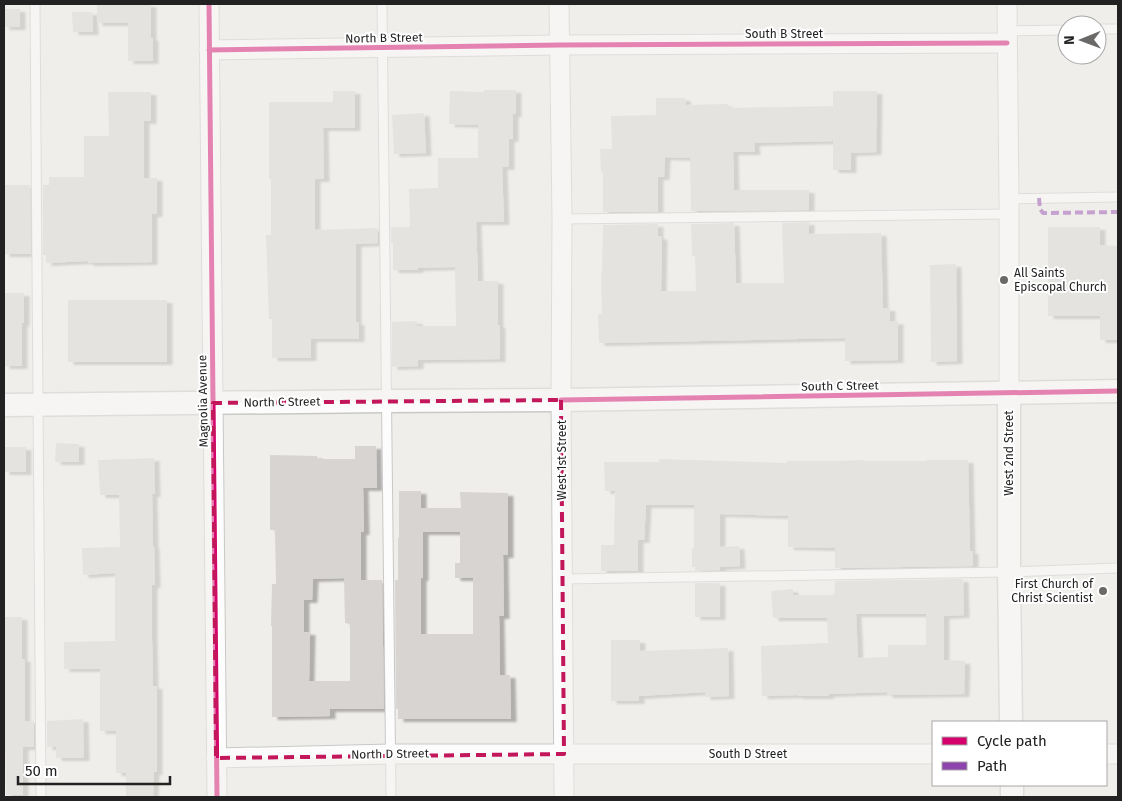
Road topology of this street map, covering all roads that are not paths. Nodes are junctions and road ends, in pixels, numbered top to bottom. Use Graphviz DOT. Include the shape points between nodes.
graph roads {
  1 [pos="35,4"];
  2 [pos="208,4"];
  3 [pos="382,4"];
  4 [pos="559,4"];
  5 [pos="1007,4"];
  6 [pos="1057,31"];
  7 [pos="1007,37"];
  8 [pos="560,45"];
  9 [pos="382,48"];
  10 [pos="209,50"];
  11 [pos="1118,197"];
  12 [pos="1009,206"];
  13 [pos="562,218"];
  14 [pos="1118,391"];
  15 [pos="1009,393"];
  16 [pos="386,400"];
  17 [pos="561,400"];
  18 [pos="213,403"];
  19 [pos="4,405"];
  20 [pos="38,405"];
  21 [pos="1118,568"];
  22 [pos="1009,572"];
  23 [pos="563,578"];
  24 [pos="1011,721"];
  25 [pos="391,754"];
  26 [pos="564,754"];
  27 [pos="932,754"];
  28 [pos="216,758"];
  29 [pos="41,797"];
  30 [pos="216,797"];
  31 [pos="391,797"];
  32 [pos="564,797"];
  1 -- 20 [label="lane"];
  2 -- 10 [label="street, Magnolia Avenue"];
  3 -- 9 [label="lane"];
  4 -- 8 [label="street, West 1st Street"];
  5 -- 7 [label="street, West 2nd Street"];
  6 -- 7 [label="lane"];
  7 -- 8 [label="street, South B Street"];
  7 -- 12 [label="street, West 2nd Street"];
  8 -- 9 [label="street, North B Street"];
  8 -- 13 [label="street, West 1st Street"];
  9 -- 10 [label="street, North B Street"];
  9 -- 16 [label="lane"];
  10 -- 18 [label="street, Magnolia Avenue"];
  11 -- 12 [label="lane"];
  12 -- 13 [label="lane"];
  12 -- 15 [label="street, West 2nd Street"];
  13 -- 17 [label="street, West 1st Street"];
  14 -- 15 [label="street, South C Street"];
  15 -- 17 [label="street, South C Street"];
  15 -- 22 [label="street, West 2nd Street"];
  16 -- 17 [label="street, North C Street"];
  16 -- 18 [label="street, North C Street"];
  16 -- 25 [label="lane"];
  17 -- 23 [label="street, West 1st Street"];
  18 -- 20 [label="street, North C Street"];
  18 -- 28 [label="street, Magnolia Avenue"];
  19 -- 20 [label="street, North C Street"];
  20 -- 29 [label="lane"];
  21 -- 22 [label="lane"];
  22 -- 23 [label="lane"];
  22 -- 24 [label="street, West 2nd Street"];
  23 -- 26 [label="street, West 1st Street"];
  25 -- 26 [label="street, North D Street"];
  25 -- 28 [label="street, North D Street"];
  25 -- 31 [label="lane"];
  26 -- 27 [label="street, South D Street"];
  26 -- 32 [label="street, West 1st Street"];
  28 -- 30 [label="street, Magnolia Avenue"];
}
